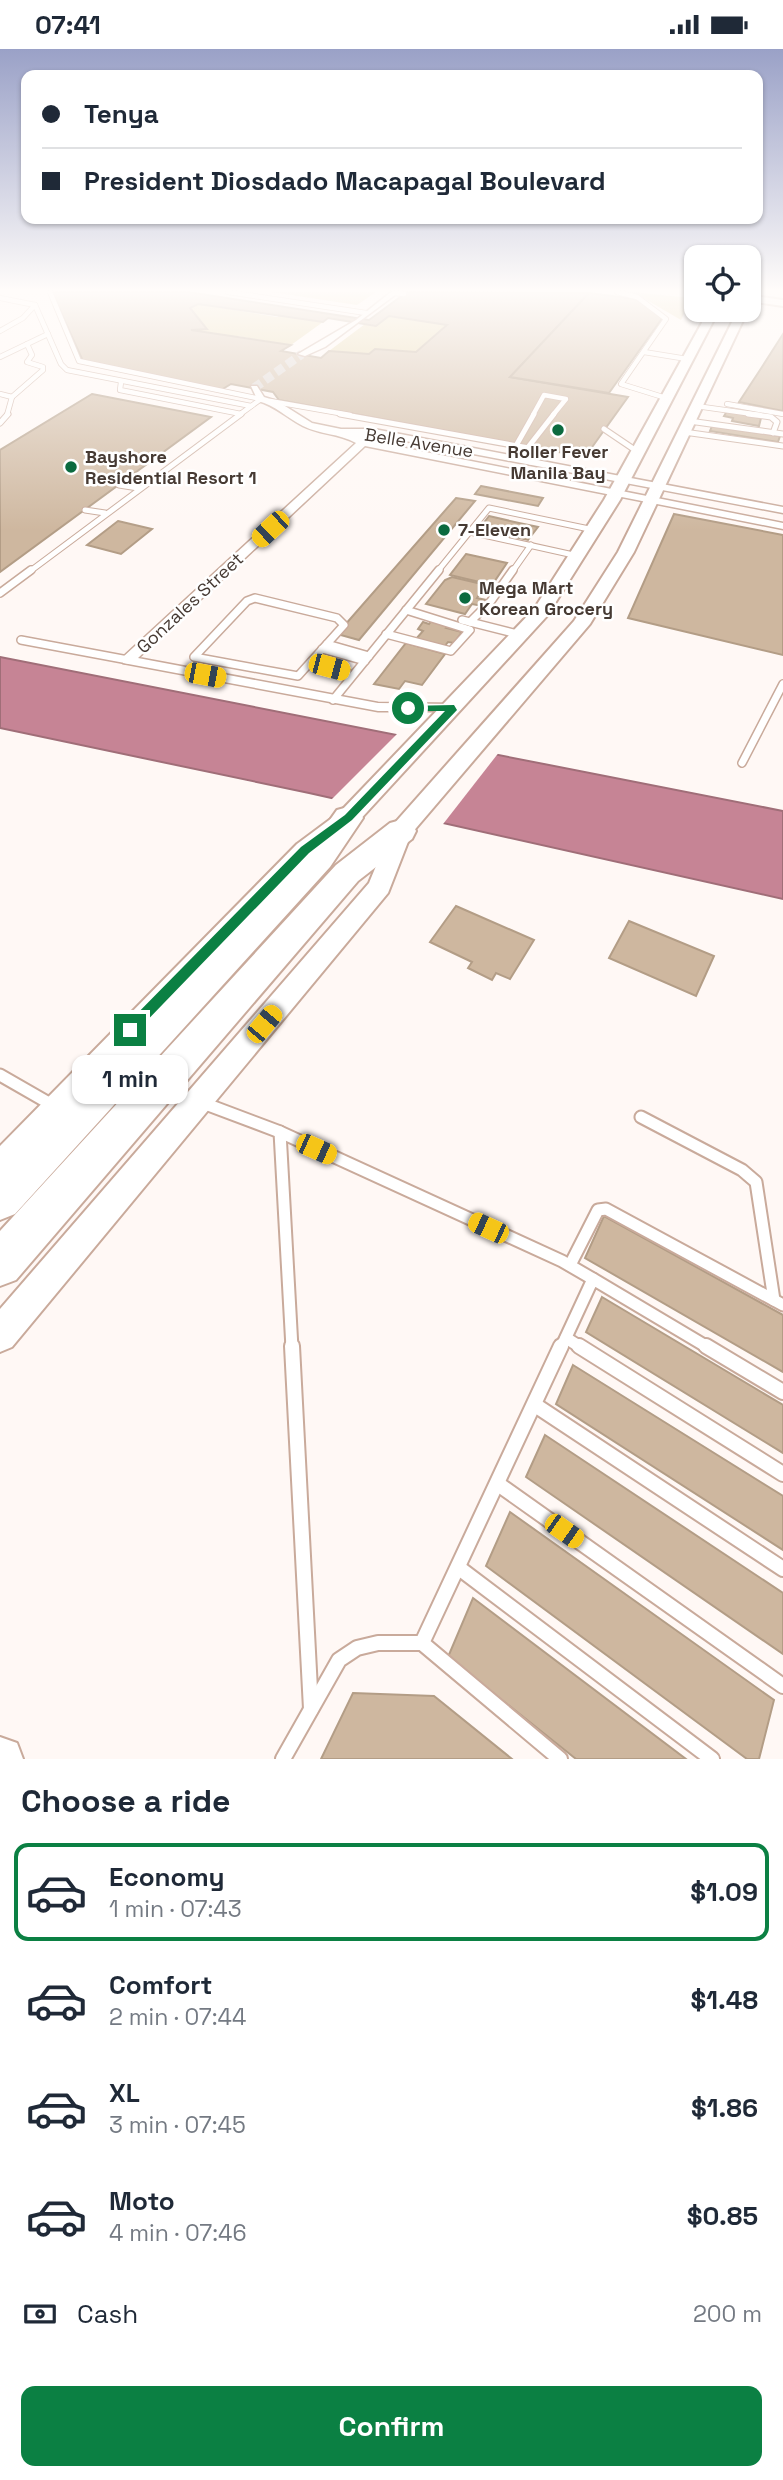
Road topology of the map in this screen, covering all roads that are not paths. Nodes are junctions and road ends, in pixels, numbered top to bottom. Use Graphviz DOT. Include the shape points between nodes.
graph roads {
  1 [pos="41,372"];
  2 [pos="75,372"];
  3 [pos="127,372"];
  4 [pos="629,372"];
  5 [pos="680,372"];
  6 [pos="713,372"];
  7 [pos="121,382"];
  8 [pos="254,388"];
  9 [pos="0,394"];
  10 [pos="12,397"];
  11 [pos="666,398"];
  12 [pos="266,400"];
  13 [pos="727,404"];
  14 [pos="251,406"];
  15 [pos="696,406"];
  16 [pos="241,414"];
  17 [pos="783,414"];
  18 [pos="0,423"];
  19 [pos="687,426"];
  20 [pos="604,429"];
  21 [pos="442,431"];
  22 [pos="374,432"];
  23 [pos="346,433"];
  24 [pos="773,433"];
  25 [pos="783,434"];
  26 [pos="363,443"];
  27 [pos="435,444"];
  28 [pos="517,446"];
  29 [pos="783,446"];
  30 [pos="529,448"];
  31 [pos="638,452"];
  32 [pos="509,458"];
  33 [pos="530,462"];
  34 [pos="119,485"];
  35 [pos="619,487"];
  36 [pos="138,488"];
  37 [pos="654,493"];
  38 [pos="85,510"];
  39 [pos="783,510"];
  40 [pos="105,513"];
  41 [pos="524,516"];
  42 [pos="519,523"];
  43 [pos="783,526"];
  44 [pos="594,530"];
  45 [pos="470,532"];
  46 [pos="531,545"];
  47 [pos="578,556"];
  48 [pos="0,593"];
  49 [pos="407,608"];
  50 [pos="470,622"];
  51 [pos="386,635"];
  52 [pos="521,635"];
  53 [pos="21,640"];
  54 [pos="324,647"];
  55 [pos="367,658"];
  56 [pos="128,660"];
  57 [pos="311,662"];
  58 [pos="348,672"];
  59 [pos="783,684"];
  60 [pos="333,700"];
  61 [pos="454,708"];
  62 [pos="742,764"];
  63 [pos="351,815"];
  64 [pos="404,828"];
  65 [pos="333,866"];
  66 [pos="0,1075"];
  67 [pos="198,1102"];
  68 [pos="55,1107"];
  69 [pos="640,1117"];
  70 [pos="280,1132"];
  71 [pos="0,1167"];
  72 [pos="0,1199"];
  73 [pos="0,1264"];
  74 [pos="570,1265"];
  75 [pos="593,1279"];
  76 [pos="778,1303"];
  77 [pos="0,1335"];
  78 [pos="566,1338"];
  79 [pos="783,1392"];
  80 [pos="535,1405"];
  81 [pos="783,1474"];
  82 [pos="498,1484"];
  83 [pos="459,1568"];
  84 [pos="783,1569"];
  85 [pos="422,1643"];
  86 [pos="783,1686"];
  87 [pos="311,1709"];
  88 [pos="283,1759"];
  89 [pos="560,1759"];
  90 [pos="712,1759"];
  1 -- 10 [label="lane"];
  2 -- 7 [label="lane"];
  3 -- 12 [label="lane"];
  4 -- 11 [label="lane" via="621,384"];
  5 -- 11 [label="main road"];
  6 -- 15 [label="main road"];
  7 -- 14 [label="lane"];
  7 -- 16 [label="lane" via="120,390"];
  8 -- 12 [label="street"];
  9 -- 10 [label="lane"];
  10 -- 18 [label="lane" via="8,417"];
  11 -- 31 [label="main road"];
  12 -- 14 [label="lane"];
  12 -- 21 [label="lane"];
  12 -- 23 [label="street, Belle Avenue" via="309,425"];
  13 -- 17 [label="lane"];
  14 -- 16 [label="lane"];
  15 -- 19 [label="main road"];
  15 -- 24 [label="lane" via="771,417 777,422"];
  16 -- 36 [label="lane"];
  19 -- 24 [label="lane"];
  19 -- 29 [label="lane"];
  19 -- 37 [label="main road"];
  20 -- 31 [label="lane"];
  21 -- 27 [label="lane"];
  21 -- 28 [label="lane"];
  22 -- 23 [label="street, Belle Avenue"];
  22 -- 26 [label="street, Gonzales Street"];
  22 -- 27 [label="street, Belle Avenue"];
  23 -- 26 [label="street, Belle Avenue"];
  24 -- 25 [label="lane"];
  26 -- 35 [label="street, Belle Avenue"];
  26 -- 56 [label="street, Gonzales Street"];
  27 -- 32 [label="street, Belle Avenue"];
  28 -- 30 [label="lane"];
  28 -- 30 [label="lane" via="544,395 566,399"];
  28 -- 32 [label="lane"];
  30 -- 33 [label="lane"];
  31 -- 35 [label="main road"];
  32 -- 33 [label="street, Belle Avenue"];
  33 -- 35 [label="street, Belle Avenue"];
  34 -- 36 [label="lane"];
  35 -- 37 [label="street, Belle Avenue"];
  35 -- 44 [label="main road"];
  36 -- 40 [label="lane"];
  37 -- 39 [label="street"];
  37 -- 43 [label="street"];
  37 -- 64 [label="main road" via="626,552 581,624"];
  38 -- 40 [label="lane"];
  40 -- 48 [label="lane"];
  41 -- 42 [label="lane"];
  41 -- 44 [label="lane"];
  41 -- 45 [label="lane" via="489,508"];
  44 -- 47 [label="main road"];
  45 -- 46 [label="lane"];
  45 -- 49 [label="lane"];
  46 -- 47 [label="lane"];
  46 -- 50 [label="lane"];
  47 -- 52 [label="main road"];
  49 -- 50 [label="lane"];
  49 -- 51 [label="lane"];
  49 -- 51 [label="lane" via="470,630 452,651"];
  50 -- 52 [label="lane"];
  51 -- 55 [label="lane"];
  52 -- 61 [label="main road"];
  53 -- 56 [label="lane"];
  54 -- 55 [label="lane"];
  54 -- 57 [label="lane"];
  54 -- 57 [label="lane" via="344,625 342,620 256,598 247,601 194,657 294,676"];
  55 -- 60 [label="lane"];
  56 -- 60 [label="street"];
  57 -- 58 [label="lane"];
  59 -- 62 [label="lane"];
  60 -- 61 [label="street" via="378,707"];
  61 -- 63 [label="main road"];
  63 -- 65 [label="highway"];
  63 -- 68 [label="main road" via="305,850"];
  64 -- 65 [label="highway"];
  64 -- 67 [label="main road" via="379,887"];
  65 -- 72 [label="highway"];
  65 -- 73 [label="highway"];
  66 -- 68 [label="lane"];
  67 -- 70 [label="lane"];
  67 -- 77 [label="main road"];
  68 -- 71 [label="main road"];
  69 -- 76 [label="lane" via="742,1170 756,1182"];
  70 -- 74 [label="lane"];
  70 -- 87 [label="lane"];
  74 -- 75 [label="lane"];
  74 -- 76 [label="lane" via="598,1210 606,1209"];
  75 -- 78 [label="lane"];
  75 -- 79 [label="lane"];
  78 -- 80 [label="lane"];
  78 -- 81 [label="lane"];
  80 -- 82 [label="lane"];
  80 -- 84 [label="lane"];
  82 -- 83 [label="lane"];
  82 -- 86 [label="lane"];
  83 -- 85 [label="lane"];
  83 -- 90 [label="lane"];
  85 -- 87 [label="lane" via="378,1643 348,1652"];
  85 -- 89 [label="lane"];
  87 -- 88 [label="lane"];
}
